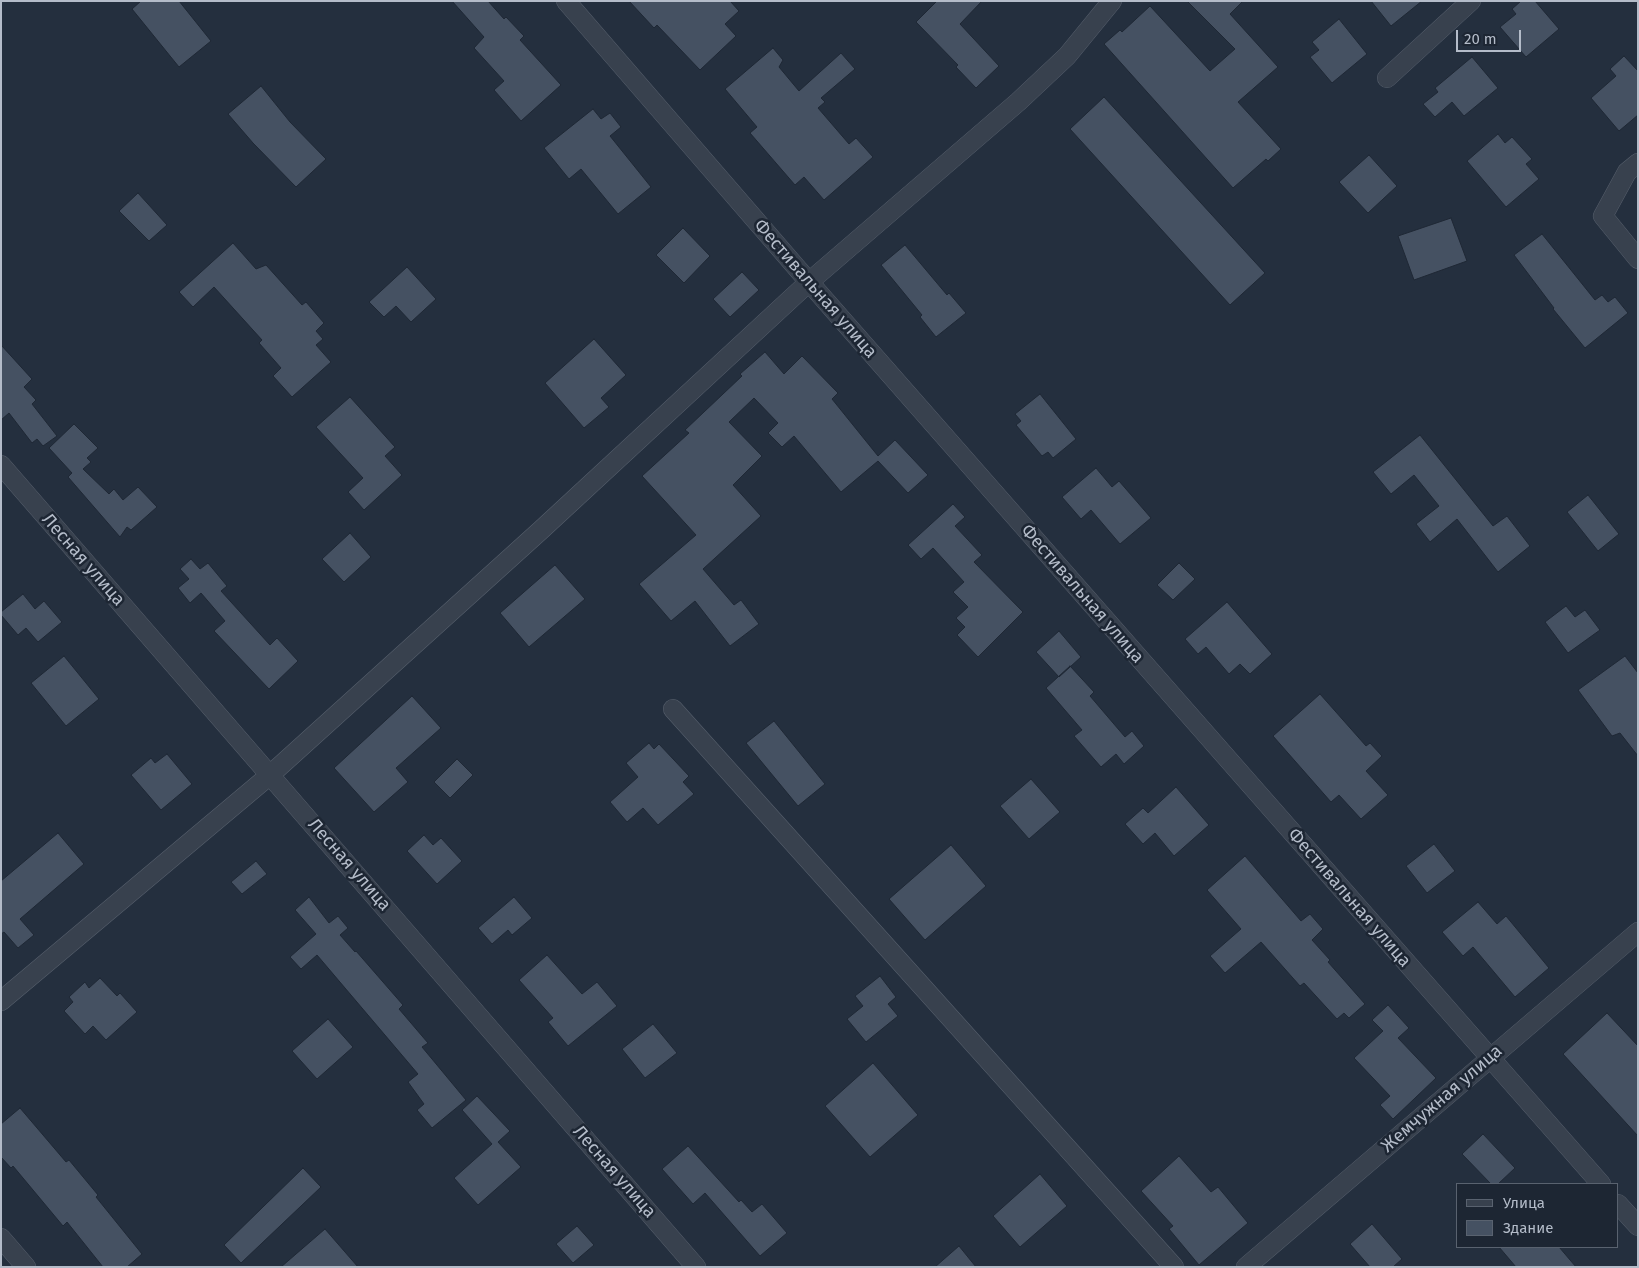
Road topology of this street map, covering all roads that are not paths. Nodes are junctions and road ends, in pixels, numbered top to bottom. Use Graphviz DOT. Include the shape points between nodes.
graph roads {
  1 [pos="566,1"];
  2 [pos="1112,1"];
  3 [pos="1471,1"];
  4 [pos="1387,78"];
  5 [pos="1638,163"];
  6 [pos="1638,259"];
  7 [pos="809,282"];
  8 [pos="1,465"];
  9 [pos="674,709"];
  10 [pos="270,775"];
  11 [pos="1638,932"];
  12 [pos="1,1001"];
  13 [pos="1490,1058"];
  14 [pos="1600,1183"];
  15 [pos="1619,1205"];
  16 [pos="1638,1226"];
  17 [pos="1,1238"];
  18 [pos="26,1267"];
  19 [pos="696,1267"];
  20 [pos="1174,1267"];
  21 [pos="1246,1267"];
  1 -- 7 [label="street, Фестивальная улица"];
  2 -- 7 [label="street" via="1067,56 1018,102"];
  3 -- 4 [label="street"];
  5 -- 6 [label="street" via="1627,172 1603,216"];
  7 -- 10 [label="street"];
  7 -- 13 [label="street, Фестивальная улица"];
  8 -- 10 [label="street, Лесная улица"];
  9 -- 20 [label="street"];
  10 -- 12 [label="street"];
  10 -- 19 [label="street, Лесная улица"];
  11 -- 13 [label="street, Жемчужная улица"];
  13 -- 14 [label="street, Фестивальная улица"];
  13 -- 21 [label="street, Жемчужная улица"];
  15 -- 16 [label="street"];
  17 -- 18 [label="street"];
}
